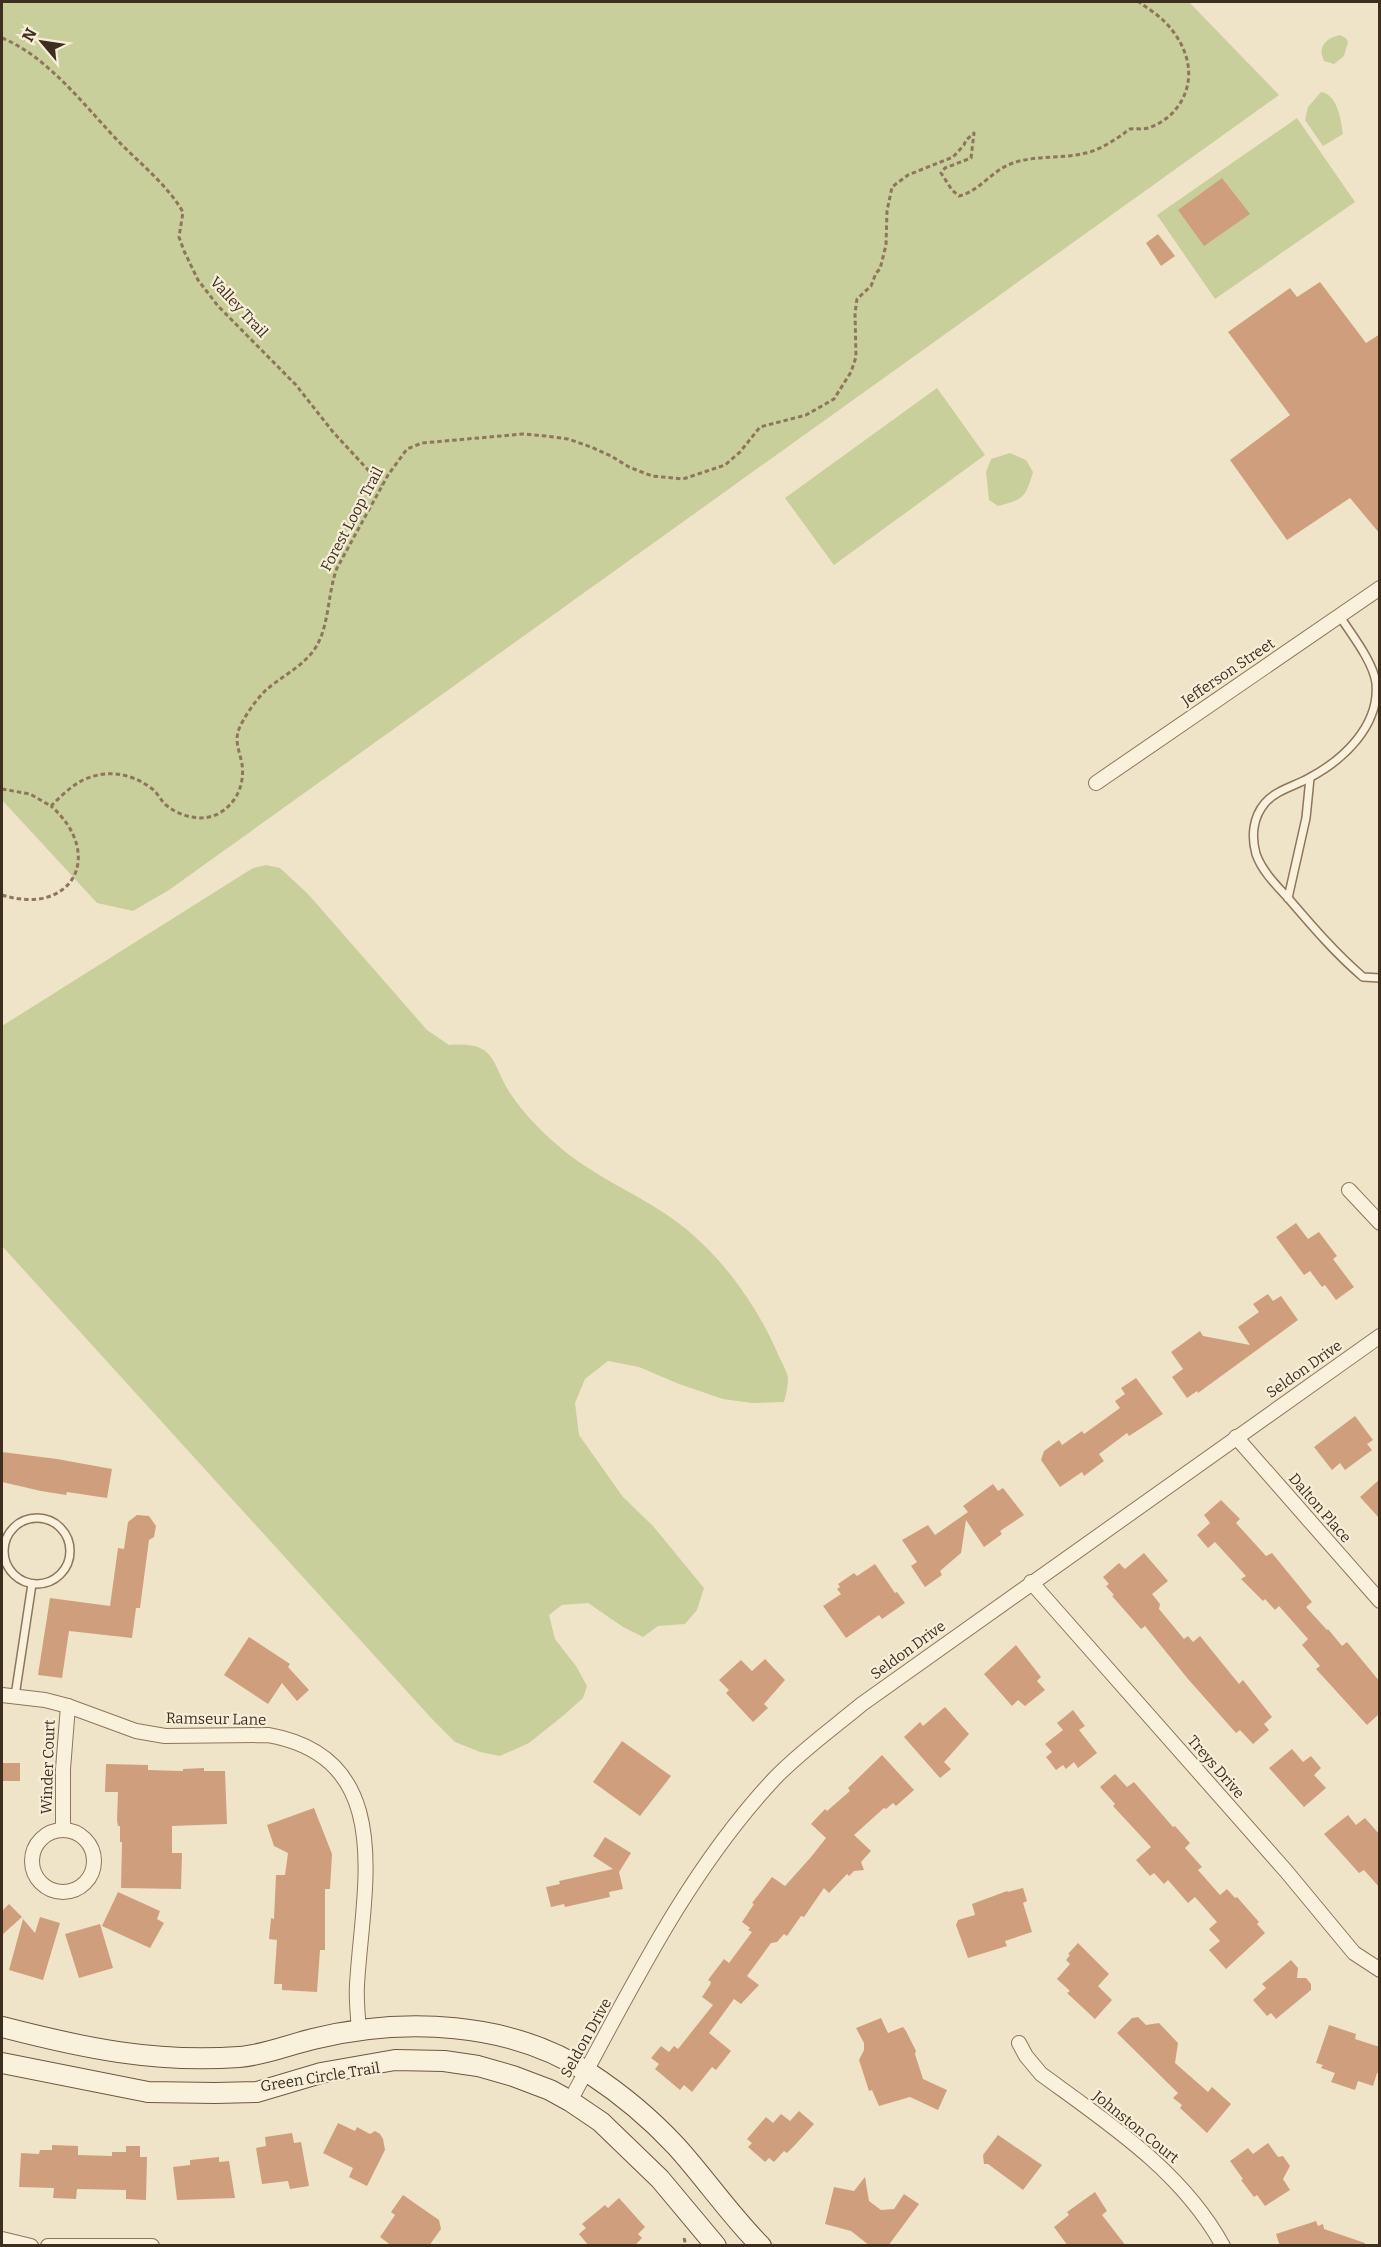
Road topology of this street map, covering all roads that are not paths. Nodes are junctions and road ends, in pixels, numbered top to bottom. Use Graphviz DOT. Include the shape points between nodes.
graph roads {
  1 [pos="1380,588"];
  2 [pos="1339,615"];
  3 [pos="1310,778"];
  4 [pos="1096,783"];
  5 [pos="1288,898"];
  6 [pos="1380,978"];
  7 [pos="1349,1190"];
  8 [pos="1380,1223"];
  9 [pos="1380,1336"];
  10 [pos="1236,1437"];
  11 [pos="1031,1582"];
  12 [pos="32,1584"];
  13 [pos="1380,1600"];
  14 [pos="8,1696"];
  15 [pos="68,1706"];
  16 [pos="63,1830"];
  17 [pos="1380,1970"];
  18 [pos="2,2027"];
  19 [pos="359,2031"];
  20 [pos="1019,2043"];
  21 [pos="2,2063"];
  22 [pos="586,2072"];
  23 [pos="570,2101"];
  24 [pos="2,2239"];
  25 [pos="754,2243"];
  26 [pos="31,2246"];
  27 [pos="48,2246"];
  28 [pos="152,2246"];
  29 [pos="716,2246"];
  30 [pos="1223,2246"];
  1 -- 2 [label="street, Jefferson Street"];
  2 -- 3 [label="lane" via="1371,669 1376,695 1360,738"];
  2 -- 4 [label="street, Jefferson Street"];
  3 -- 5 [label="lane" via="1306,818"];
  3 -- 5 [label="lane" via="1266,801 1253,827 1262,868"];
  5 -- 6 [label="lane" via="1342,959 1363,977"];
  7 -- 8 [label="street"];
  9 -- 10 [label="street, Seldon Drive"];
  10 -- 11 [label="street, Seldon Drive"];
  10 -- 13 [label="street, Dalton Place"];
  11 -- 17 [label="street, Treys Drive" via="1354,1953"];
  11 -- 22 [label="street, Seldon Drive" via="862,1704 777,1777 738,1822 678,1905"];
  12 -- 12 [label="lane" via="55,1580 66,1569 70,1557 66,1535 46,1519 34,1518 12,1528 3,1547 9,1569"];
  12 -- 14 [label="lane"];
  14 -- 15 [label="street, Ramseur Lane"];
  15 -- 16 [label="street, Winder Court"];
  15 -- 19 [label="street, Ramseur Lane" via="136,1731 165,1736 284,1738 332,1764 356,1797 366,1846 357,1988"];
  16 -- 16 [label="street, Winder Court" via="85,1840 94,1866 84,1884 64,1893 42,1885 32,1863 32,1853 39,1841 49,1833"];
  18 -- 19 [label="main road" via="128,2055 216,2058 261,2055"];
  19 -- 22 [label="main road" via="428,2026 479,2031 513,2039"];
  20 -- 30 [label="street, Johnston Court" via="1041,2074 1164,2169 1207,2219"];
  21 -- 23 [label="main road" via="148,2092 215,2093 257,2092 321,2073 395,2060 444,2061 513,2076"];
  22 -- 23 [label="street, Seldon Drive"];
  22 -- 25 [label="main road" via="627,2100 663,2132"];
  23 -- 29 [label="main road" via="629,2147"];
  24 -- 26 [label="street"];
  27 -- 28 [label="street"];
}
